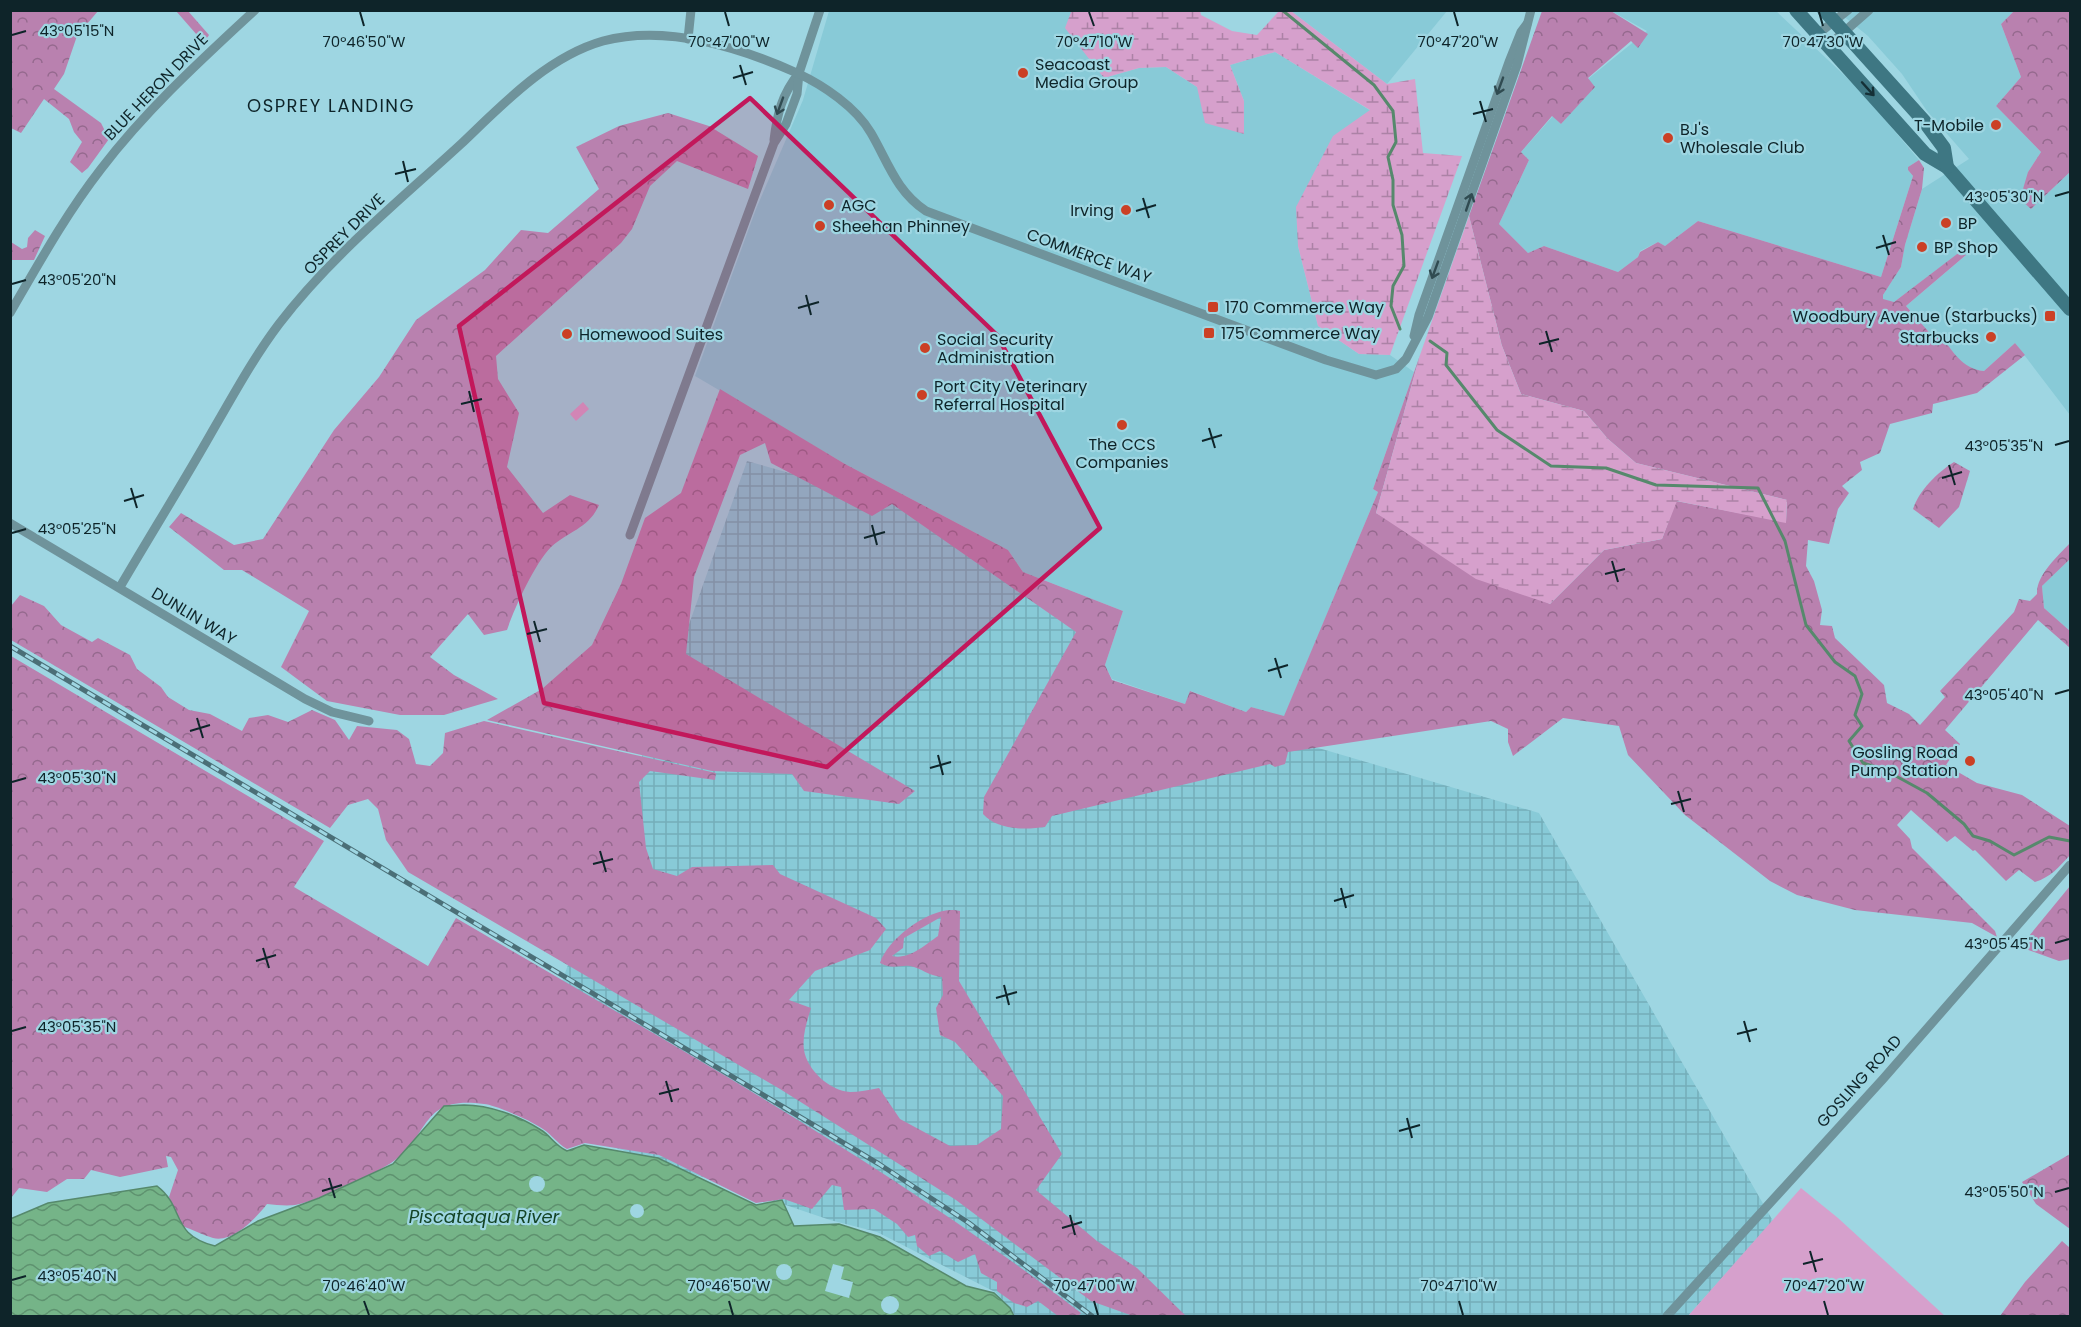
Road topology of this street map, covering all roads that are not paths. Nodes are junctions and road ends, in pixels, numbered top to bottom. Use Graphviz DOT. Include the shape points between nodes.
graph roads {
  1 [pos="255,10"];
  2 [pos="692,10"];
  3 [pos="1531,10"];
  4 [pos="1796,10"];
  5 [pos="1824,10"];
  6 [pos="1848,10"];
  7 [pos="1869,10"];
  8 [pos="819,12"];
  9 [pos="1834,21"];
  10 [pos="1845,33"];
  11 [pos="1818,34"];
  12 [pos="688,39"];
  13 [pos="1828,46"];
  14 [pos="799,74"];
  15 [pos="1947,167"];
  16 [pos="2070,309"];
  17 [pos="10,313"];
  18 [pos="10,523"];
  19 [pos="630,535"];
  20 [pos="120,587"];
  21 [pos="369,721"];
  22 [pos="2070,865"];
  23 [pos="1668,1317"];
  1 -- 17 [label="street, BLUE HERON DRIVE" via="157,103 114,152 66,218"];
  2 -- 12 [label="street"];
  3 -- 14 [label="street, COMMERCE WAY" via="1517,65 1428,317 1402,364 1376,375 1361,373 934,215 898,186 857,115"];
  4 -- 11 [label="main road"];
  5 -- 9 [label="main road"];
  6 -- 9 [label="street"];
  7 -- 10 [label="street"];
  8 -- 14 [label="street"];
  9 -- 10 [label="main road"];
  9 -- 11 [label="street"];
  10 -- 13 [label="street"];
  10 -- 15 [label="main road" via="1944,148"];
  11 -- 13 [label="main road"];
  12 -- 14 [label="street, OSPREY DRIVE" via="729,48"];
  12 -- 20 [label="street, OSPREY DRIVE" via="615,39 554,64 492,115 350,246 270,338"];
  13 -- 15 [label="main road, one-way" via="1926,154"];
  14 -- 19 [label="street" via="787,88 780,107 774,143"];
  15 -- 16 [label="main road"];
  18 -- 20 [label="street, DUNLIN WAY"];
  20 -- 21 [label="street, DUNLIN WAY" via="305,699 332,712"];
  22 -- 23 [label="street, GOSLING ROAD"];
}
